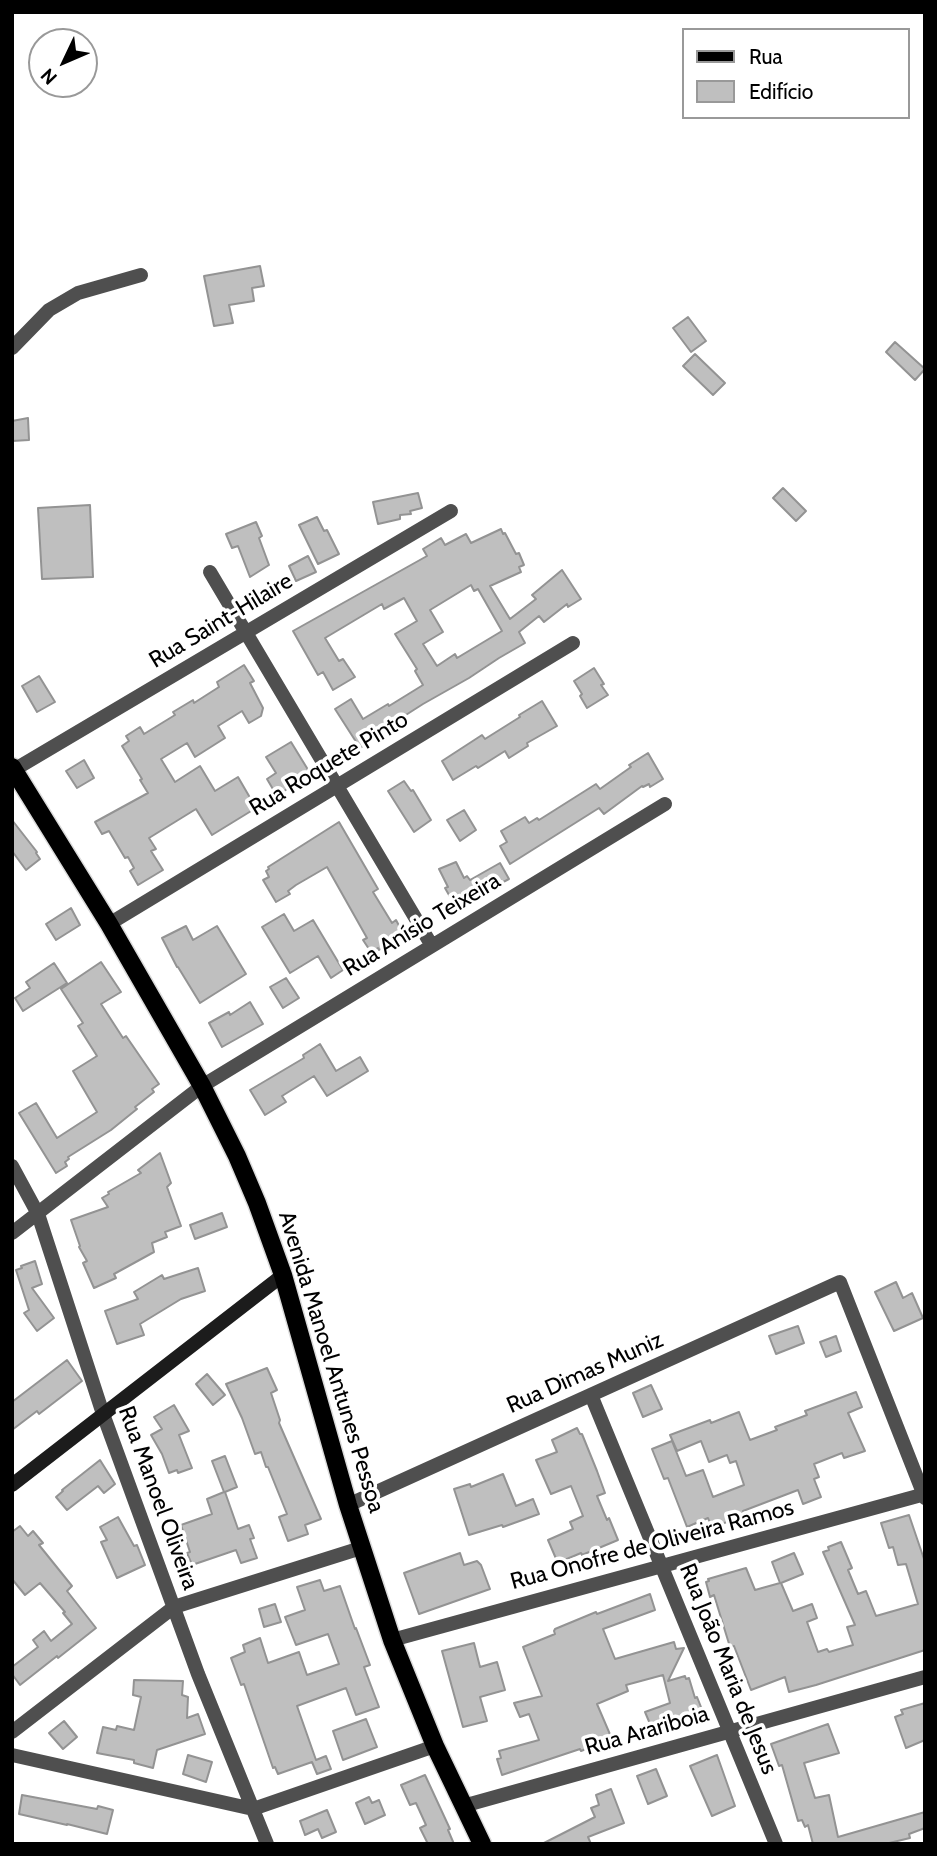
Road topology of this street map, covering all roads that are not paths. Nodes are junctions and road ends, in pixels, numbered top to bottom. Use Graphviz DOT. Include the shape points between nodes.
graph roads {
  1 [pos="141,275"];
  2 [pos="12,348"];
  3 [pos="451,511"];
  4 [pos="210,572"];
  5 [pos="246,632"];
  6 [pos="573,643"];
  7 [pos="13,769"];
  8 [pos="337,785"];
  9 [pos="665,804"];
  10 [pos="109,923"];
  11 [pos="432,946"];
  12 [pos="202,1086"];
  13 [pos="12,1166"];
  14 [pos="37,1214"];
  15 [pos="12,1233"];
  16 [pos="283,1275"];
  17 [pos="592,1395"];
  18 [pos="103,1414"];
  19 [pos="12,1485"];
  20 [pos="924,1495"];
  21 [pos="348,1505"];
  22 [pos="361,1548"];
  23 [pos="662,1566"];
  24 [pos="174,1607"];
  25 [pos="392,1640"];
  26 [pos="925,1677"];
  27 [pos="730,1731"];
  28 [pos="12,1732"];
  29 [pos="435,1746"];
  30 [pos="12,1755"];
  31 [pos="463,1806"];
  32 [pos="253,1809"];
  33 [pos="267,1844"];
  34 [pos="482,1844"];
  35 [pos="776,1844"];
  1 -- 2 [label="street" via="78,293 49,310"];
  3 -- 5 [label="street, Rua Saint-Hilaire"];
  4 -- 5 [label="street"];
  5 -- 7 [label="street, Rua Saint-Hilaire"];
  5 -- 8 [label="street"];
  6 -- 8 [label="street, Rua Roquete Pinto"];
  7 -- 10 [label="main road, Avenida Manoel Antunes Pessoa"];
  8 -- 10 [label="street, Rua Roquete Pinto"];
  8 -- 11 [label="street"];
  9 -- 11 [label="street, Rua Anísio Teixeira"];
  10 -- 12 [label="main road, Avenida Manoel Antunes Pessoa"];
  11 -- 12 [label="street, Rua Anísio Teixeira"];
  12 -- 14 [label="street, Rua Anísio Teixeira"];
  12 -- 16 [label="main road, Avenida Manoel Antunes Pessoa" via="242,1168"];
  13 -- 14 [label="street, Rua Manoel Oliveira"];
  14 -- 15 [label="street, Rua Anísio Teixeira"];
  14 -- 18 [label="street, Rua Manoel Oliveira"];
  16 -- 18 [label="street"];
  16 -- 21 [label="main road, Avenida Manoel Antunes Pessoa"];
  17 -- 20 [label="street, Rua Dimas Muniz" via="840,1282"];
  17 -- 21 [label="street, Rua Dimas Muniz"];
  17 -- 23 [label="street, Rua João Maria de Jesus"];
  18 -- 19 [label="street"];
  18 -- 24 [label="street, Rua Manoel Oliveira"];
  20 -- 23 [label="street, Rua Onofre de Oliveira Ramos"];
  21 -- 22 [label="main road, Avenida Manoel Antunes Pessoa"];
  22 -- 24 [label="street"];
  22 -- 25 [label="main road, Avenida Manoel Antunes Pessoa"];
  23 -- 25 [label="street, Rua Onofre de Oliveira Ramos"];
  23 -- 27 [label="street, Rua João Maria de Jesus"];
  24 -- 28 [label="street"];
  24 -- 32 [label="street, Rua Manoel Oliveira"];
  25 -- 29 [label="main road, Avenida Manoel Antunes Pessoa"];
  26 -- 27 [label="street, Rua Arariboia"];
  27 -- 31 [label="street, Rua Arariboia"];
  27 -- 35 [label="street, Rua João Maria de Jesus"];
  29 -- 31 [label="main road, Avenida Manoel Antunes Pessoa"];
  29 -- 32 [label="street"];
  30 -- 32 [label="street"];
  31 -- 34 [label="main road, Avenida Manoel Antunes Pessoa"];
  32 -- 33 [label="street, Rua Manoel Oliveira"];
}
